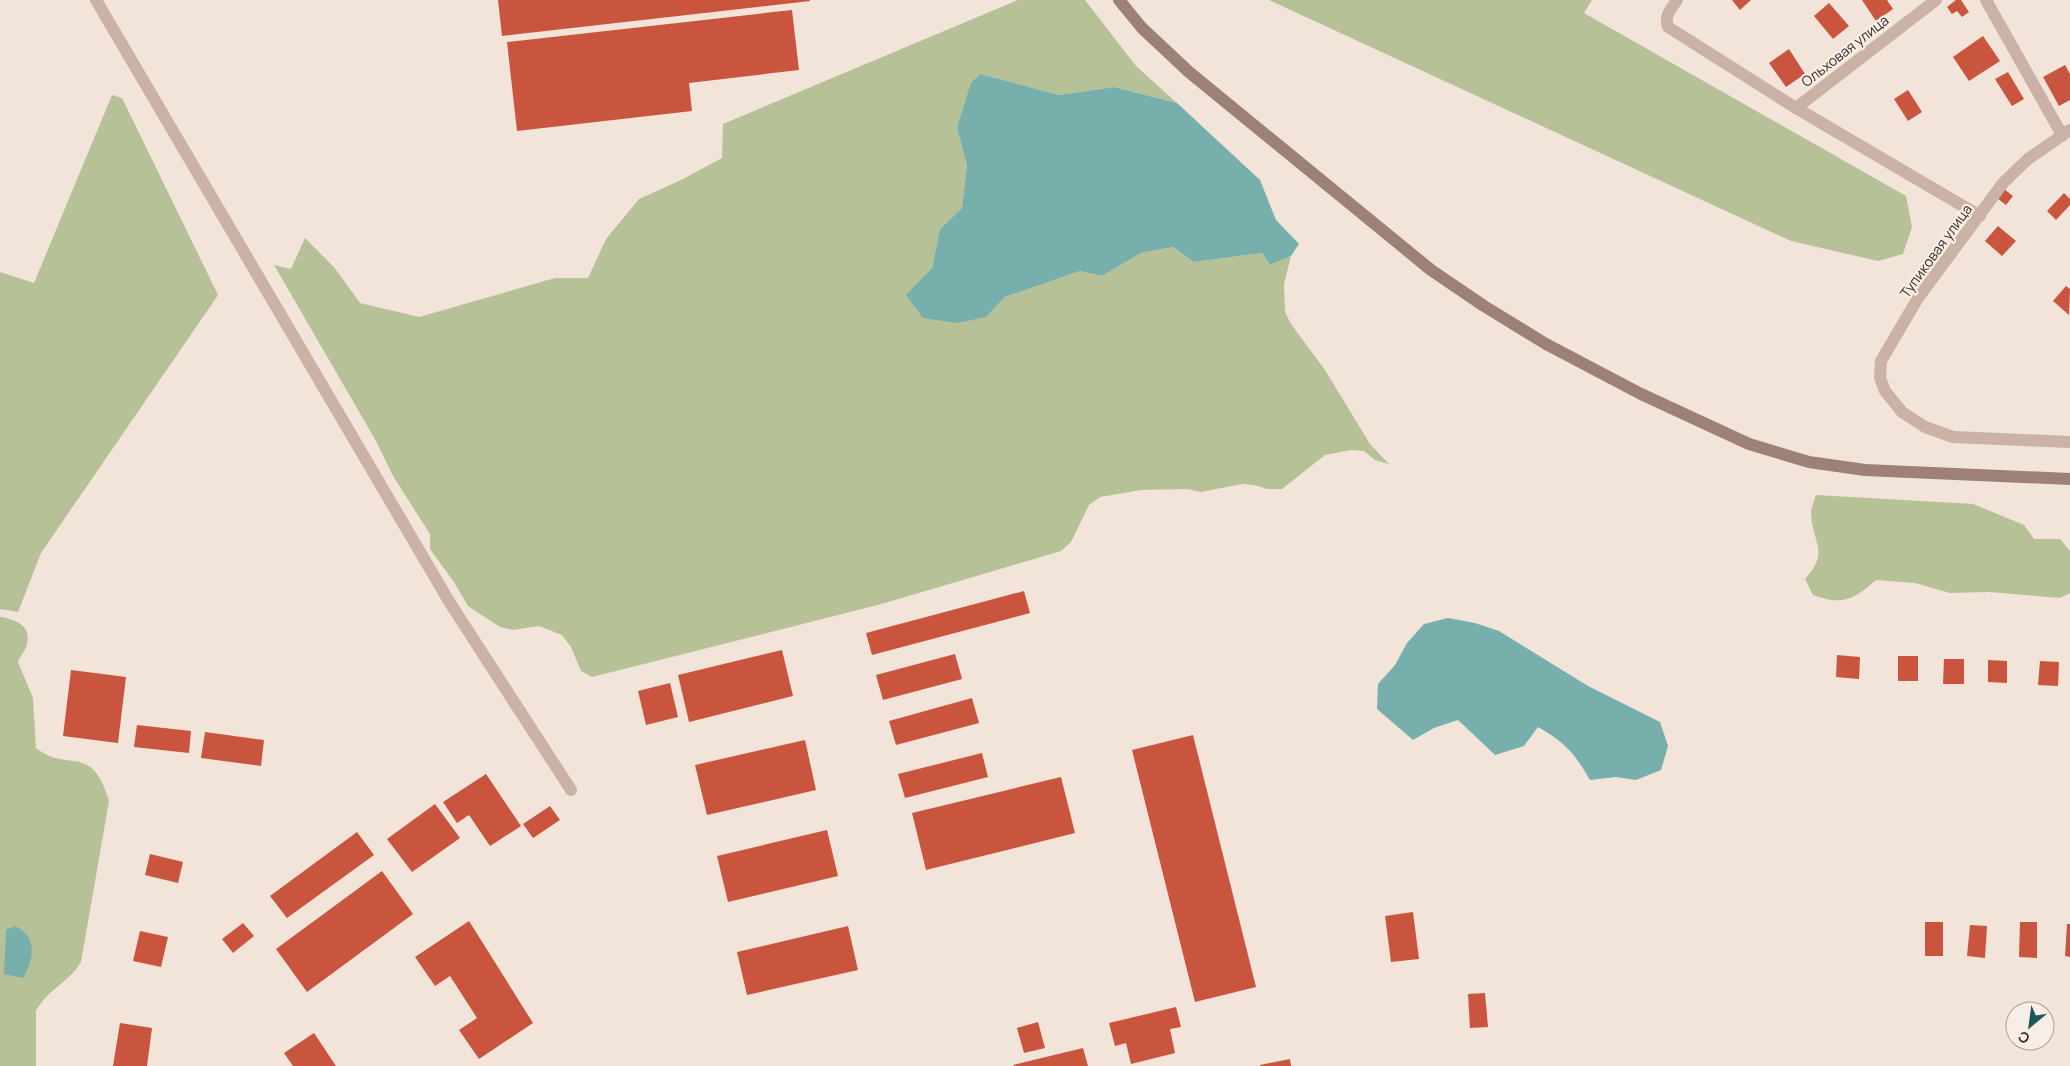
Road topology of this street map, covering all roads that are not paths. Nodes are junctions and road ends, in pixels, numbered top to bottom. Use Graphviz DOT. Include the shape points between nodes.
graph roads {
  1 [pos="96,0"];
  2 [pos="1119,0"];
  3 [pos="1677,0"];
  4 [pos="1936,0"];
  5 [pos="1986,0"];
  6 [pos="1796,108"];
  7 [pos="2066,132"];
  8 [pos="1980,216"];
  9 [pos="2070,442"];
  10 [pos="2070,479"];
  11 [pos="571,790"];
  1 -- 11 [label="street" via="450,604"];
  2 -- 10 [label="street" via="1142,28 1189,72 1431,270 1546,344 1641,394 1749,444 1809,462 1865,470"];
  3 -- 6 [label="street" via="1666,20 1668,27"];
  4 -- 6 [label="street, Ольховая улица"];
  5 -- 7 [label="street"];
  6 -- 8 [label="street"];
  7 -- 8 [label="street, Тупиковая улица" via="2045,145 2013,173"];
  8 -- 9 [label="street, Тупиковая улица" via="1918,298 1881,361 1880,378 1885,391 1902,412 1924,427 1954,437"];
}
